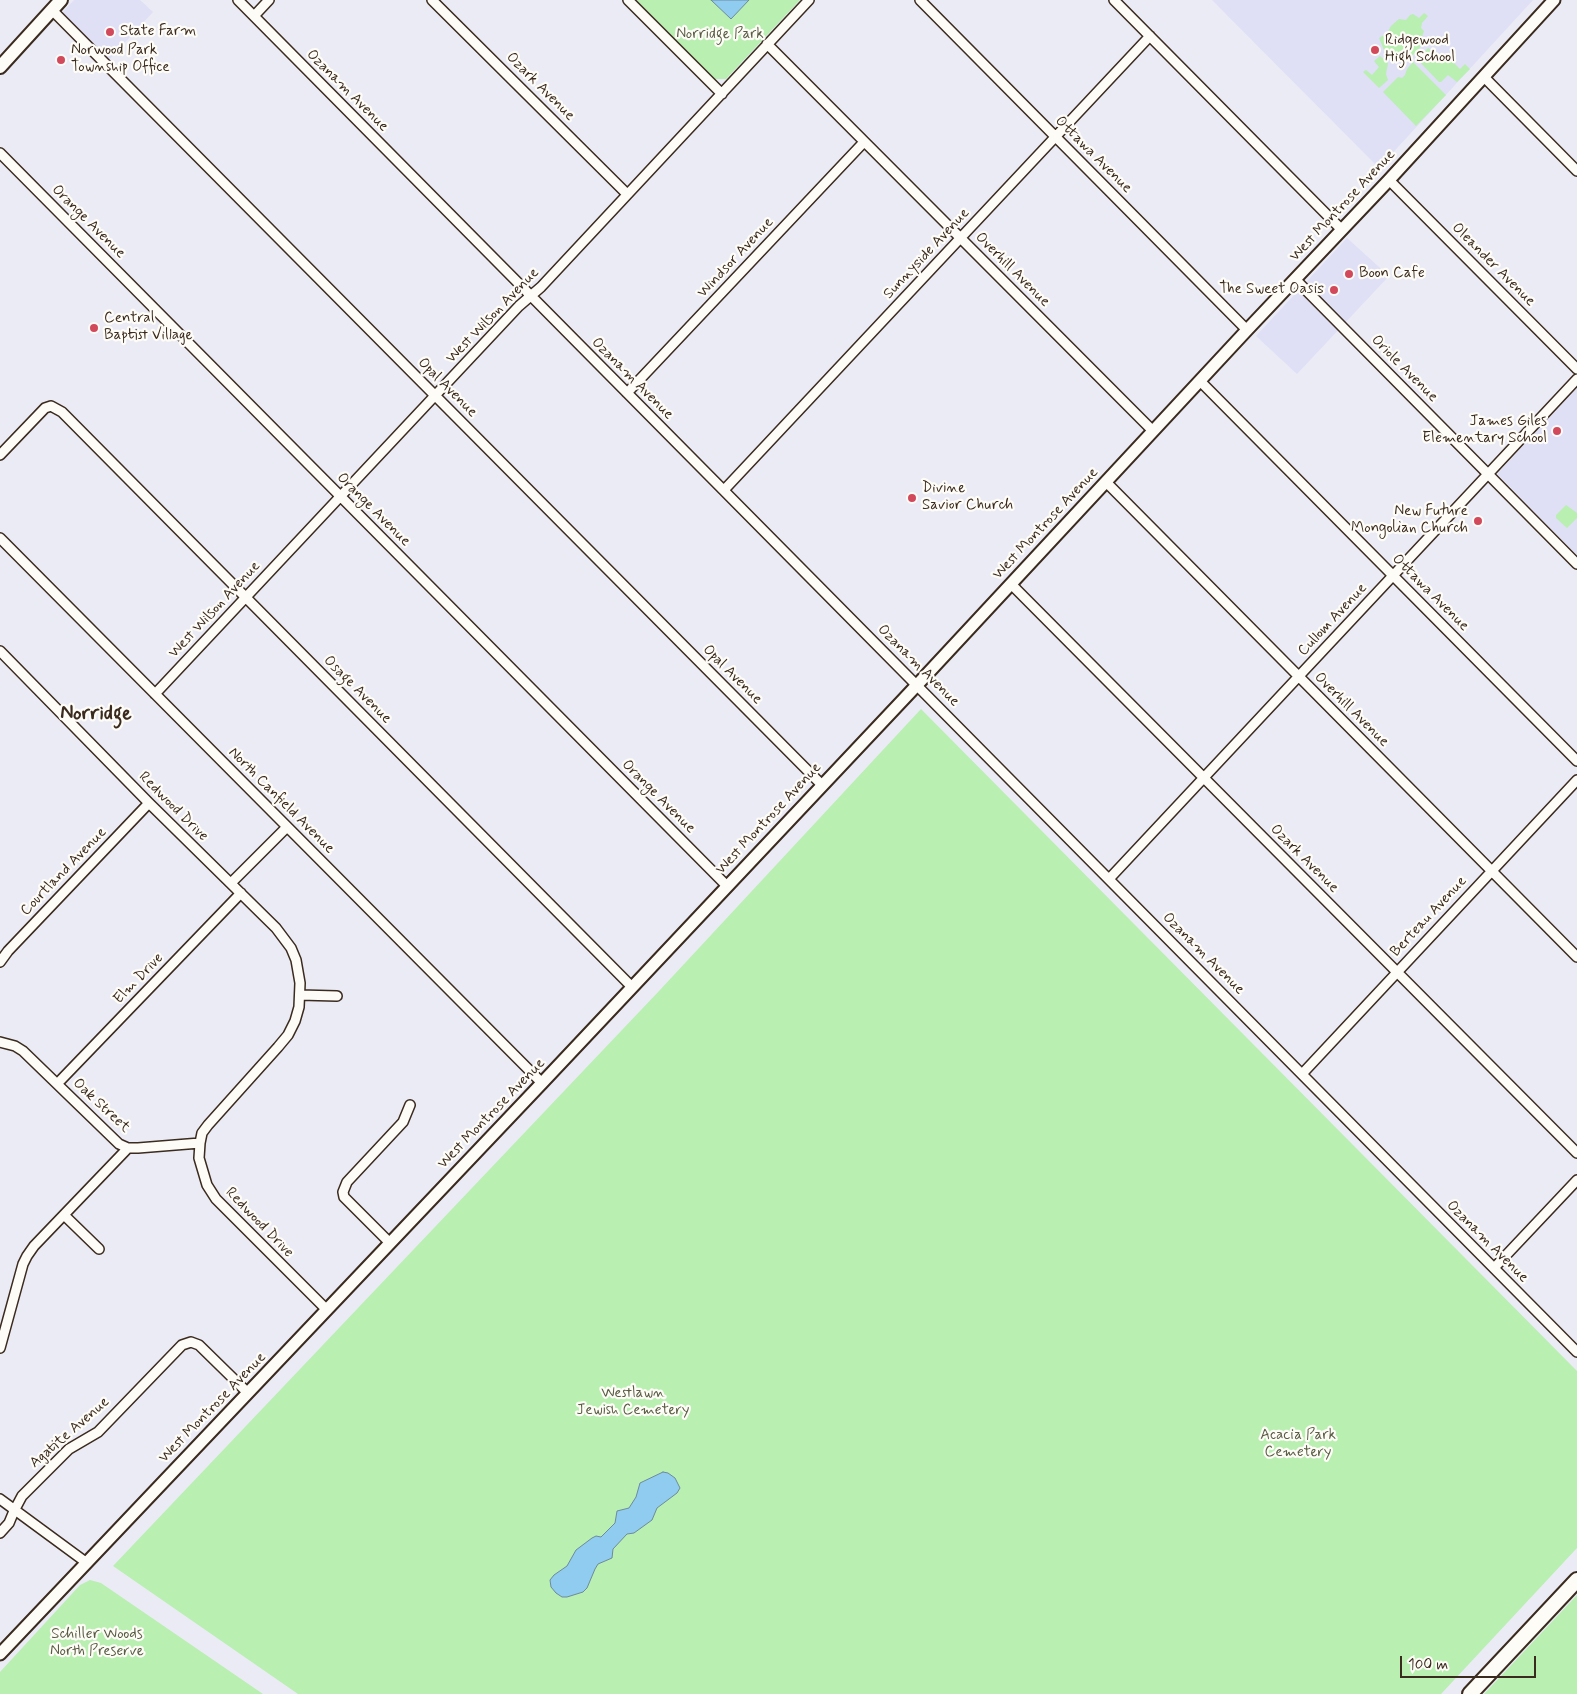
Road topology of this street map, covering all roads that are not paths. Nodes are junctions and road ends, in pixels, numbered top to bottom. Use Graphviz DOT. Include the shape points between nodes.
graph roads {
  1 [pos="62,0"];
  2 [pos="238,0"];
  3 [pos="269,0"];
  4 [pos="432,0"];
  5 [pos="628,0"];
  6 [pos="809,0"];
  7 [pos="920,0"];
  8 [pos="1114,0"];
  9 [pos="1554,0"];
  10 [pos="52,10"];
  11 [pos="254,16"];
  12 [pos="1150,36"];
  13 [pos="768,44"];
  14 [pos="0,66"];
  15 [pos="1484,77"];
  16 [pos="722,94"];
  17 [pos="1056,137"];
  18 [pos="864,142"];
  19 [pos="0,153"];
  20 [pos="1577,171"];
  21 [pos="1390,180"];
  22 [pos="627,194"];
  23 [pos="1342,230"];
  24 [pos="961,239"];
  25 [pos="1295,279"];
  26 [pos="530,296"];
  27 [pos="1247,330"];
  28 [pos="1577,369"];
  29 [pos="1577,379"];
  30 [pos="1200,381"];
  31 [pos="627,394"];
  32 [pos="435,396"];
  33 [pos="1153,431"];
  34 [pos="0,455"];
  35 [pos="1488,474"];
  36 [pos="1106,482"];
  37 [pos="724,490"];
  38 [pos="341,497"];
  39 [pos="0,538"];
  40 [pos="1577,564"];
  41 [pos="1393,576"];
  42 [pos="1011,584"];
  43 [pos="245,598"];
  44 [pos="0,651"];
  45 [pos="1299,676"];
  46 [pos="917,685"];
  47 [pos="155,694"];
  48 [pos="1577,761"];
  49 [pos="1204,778"];
  50 [pos="1577,780"];
  51 [pos="822,785"];
  52 [pos="149,803"];
  53 [pos="287,827"];
  54 [pos="1492,871"];
  55 [pos="1109,879"];
  56 [pos="231,884"];
  57 [pos="726,886"];
  58 [pos="240,893"];
  59 [pos="1577,957"];
  60 [pos="0,962"];
  61 [pos="1397,972"];
  62 [pos="632,987"];
  63 [pos="300,996"];
  64 [pos="337,996"];
  65 [pos="0,1042"];
  66 [pos="1302,1074"];
  67 [pos="58,1084"];
  68 [pos="542,1084"];
  69 [pos="410,1105"];
  70 [pos="200,1143"];
  71 [pos="128,1148"];
  72 [pos="1577,1153"];
  73 [pos="1577,1180"];
  74 [pos="64,1215"];
  75 [pos="390,1243"];
  76 [pos="99,1249"];
  77 [pos="1494,1268"];
  78 [pos="327,1310"];
  79 [pos="4,1320"];
  80 [pos="0,1348"];
  81 [pos="1577,1352"];
  82 [pos="248,1394"];
  83 [pos="0,1499"];
  84 [pos="14,1511"];
  85 [pos="0,1533"];
  86 [pos="86,1563"];
  87 [pos="1577,1580"];
  88 [pos="0,1654"];
  89 [pos="1470,1694"];
  1 -- 10 [label="main road"];
  2 -- 11 [label="street, Ozanam Avenue"];
  3 -- 11 [label="street"];
  4 -- 22 [label="street, Ozark Avenue"];
  5 -- 16 [label="street"];
  6 -- 13 [label="street, West Wilson Avenue"];
  7 -- 17 [label="street, Ottawa Avenue"];
  8 -- 12 [label="street"];
  9 -- 15 [label="street, West Montrose Avenue"];
  10 -- 14 [label="main road"];
  10 -- 32 [label="street, Opal Avenue"];
  11 -- 26 [label="street, Ozanam Avenue"];
  12 -- 17 [label="street, Sunnyside Avenue"];
  12 -- 23 [label="street"];
  13 -- 16 [label="street, West Wilson Avenue"];
  13 -- 18 [label="street, Overhill Avenue"];
  15 -- 20 [label="street"];
  15 -- 21 [label="street, West Montrose Avenue"];
  16 -- 22 [label="street, West Wilson Avenue"];
  17 -- 24 [label="street, Sunnyside Avenue"];
  17 -- 27 [label="street, Ottawa Avenue"];
  18 -- 24 [label="street, Overhill Avenue"];
  18 -- 31 [label="street, Windsor Avenue"];
  19 -- 38 [label="street, Orange Avenue"];
  21 -- 23 [label="street, West Montrose Avenue"];
  21 -- 28 [label="street, Oleander Avenue"];
  22 -- 26 [label="street, West Wilson Avenue"];
  23 -- 25 [label="street, West Montrose Avenue"];
  24 -- 33 [label="street, Overhill Avenue"];
  24 -- 37 [label="street, Sunnyside Avenue"];
  25 -- 27 [label="street, West Montrose Avenue"];
  25 -- 35 [label="street, Oriole Avenue"];
  26 -- 31 [label="street, Ozanam Avenue"];
  26 -- 32 [label="street, West Wilson Avenue"];
  27 -- 30 [label="street, West Montrose Avenue"];
  29 -- 35 [label="street, Cullom Avenue"];
  30 -- 33 [label="street, West Montrose Avenue"];
  30 -- 41 [label="street, Ottawa Avenue"];
  31 -- 37 [label="street, Ozanam Avenue"];
  32 -- 38 [label="street, West Wilson Avenue"];
  32 -- 51 [label="street, Opal Avenue"];
  33 -- 36 [label="street, West Montrose Avenue"];
  34 -- 43 [label="street, Osage Avenue" via="46,408 51,406 62,412"];
  35 -- 40 [label="street, Oriole Avenue"];
  35 -- 41 [label="street, Cullom Avenue"];
  36 -- 42 [label="street, West Montrose Avenue"];
  36 -- 45 [label="street, Overhill Avenue"];
  37 -- 46 [label="street, Ozanam Avenue"];
  38 -- 43 [label="street, West Wilson Avenue"];
  38 -- 57 [label="street, Orange Avenue"];
  39 -- 47 [label="street, North Canfield Avenue"];
  41 -- 45 [label="street, Cullom Avenue"];
  41 -- 48 [label="street, Ottawa Avenue"];
  42 -- 46 [label="street, West Montrose Avenue"];
  42 -- 49 [label="street, Ozark Avenue"];
  43 -- 47 [label="street, West Wilson Avenue"];
  43 -- 62 [label="street, Osage Avenue"];
  44 -- 52 [label="street, Redwood Drive"];
  45 -- 49 [label="street, Cullom Avenue"];
  45 -- 54 [label="street, Overhill Avenue"];
  46 -- 51 [label="street, West Montrose Avenue"];
  46 -- 55 [label="street, Ozanam Avenue"];
  47 -- 53 [label="street, North Canfield Avenue"];
  49 -- 55 [label="street, Cullom Avenue"];
  49 -- 61 [label="street, Ozark Avenue"];
  50 -- 54 [label="street, Berteau Avenue"];
  51 -- 57 [label="street, West Montrose Avenue"];
  52 -- 56 [label="street, Redwood Drive"];
  52 -- 60 [label="street, Courtland Avenue"];
  53 -- 56 [label="street"];
  53 -- 68 [label="street, North Canfield Avenue"];
  54 -- 59 [label="street, Overhill Avenue"];
  54 -- 61 [label="street, Berteau Avenue"];
  55 -- 66 [label="street, Ozanam Avenue"];
  56 -- 58 [label="street, Redwood Drive"];
  57 -- 62 [label="street, West Montrose Avenue"];
  58 -- 63 [label="street, Redwood Drive" via="276,928 291,948 298,971"];
  58 -- 67 [label="street, Elm Drive"];
  61 -- 66 [label="street, Berteau Avenue"];
  61 -- 72 [label="street, Ozark Avenue"];
  62 -- 68 [label="street, West Montrose Avenue"];
  63 -- 64 [label="street"];
  63 -- 70 [label="street, Redwood Drive" via="295,1021 288,1035 213,1118"];
  65 -- 67 [label="street, Oak Street" via="23,1051"];
  66 -- 77 [label="street, Ozanam Avenue"];
  67 -- 71 [label="street, Oak Street" via="108,1135"];
  68 -- 75 [label="street, West Montrose Avenue"];
  69 -- 75 [label="street" via="404,1122 347,1182 343,1192"];
  70 -- 71 [label="street, Oak Street"];
  70 -- 78 [label="street, Redwood Drive" via="202,1171 216,1200"];
  71 -- 74 [label="street"];
  73 -- 77 [label="street"];
  74 -- 76 [label="street"];
  74 -- 79 [label="street" via="27,1256"];
  75 -- 78 [label="street, West Montrose Avenue"];
  77 -- 81 [label="street, Ozanam Avenue"];
  78 -- 82 [label="street, West Montrose Avenue"];
  79 -- 80 [label="street"];
  82 -- 84 [label="street, Agatite Avenue" via="203,1348 191,1342 177,1348 98,1432 63,1454 22,1496"];
  82 -- 86 [label="street, West Montrose Avenue"];
  83 -- 84 [label="street"];
  84 -- 85 [label="street, Agatite Avenue"];
  84 -- 86 [label="street"];
  86 -- 88 [label="street, West Montrose Avenue"];
  87 -- 89 [label="main road"];
}
